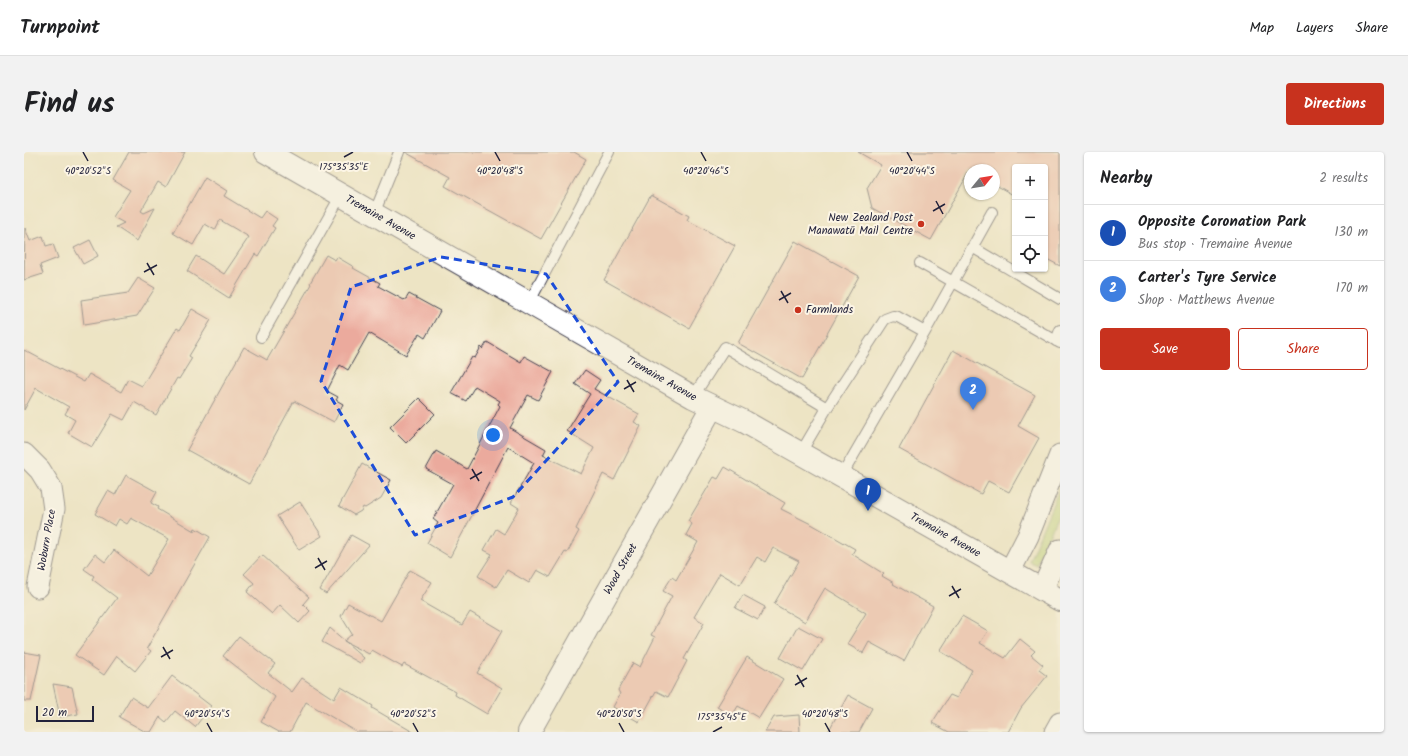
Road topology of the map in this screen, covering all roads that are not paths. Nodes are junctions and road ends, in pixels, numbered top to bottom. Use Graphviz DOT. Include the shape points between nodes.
graph roads {
  1 [pos="266,152"];
  2 [pos="399,152"];
  3 [pos="609,152"];
  4 [pos="340,195"];
  5 [pos="992,212"];
  6 [pos="374,214"];
  7 [pos="972,247"];
  8 [pos="920,263"];
  9 [pos="953,282"];
  10 [pos="1060,299"];
  11 [pos="529,303"];
  12 [pos="1060,330"];
  13 [pos="925,332"];
  14 [pos="261,337"];
  15 [pos="1058,342"];
  16 [pos="693,397"];
  17 [pos="712,407"];
  18 [pos="827,408"];
  19 [pos="24,454"];
  20 [pos="800,454"];
  21 [pos="1060,455"];
  22 [pos="841,476"];
  23 [pos="1060,550"];
  24 [pos="1010,571"];
  25 [pos="38,587"];
  26 [pos="1051,595"];
  27 [pos="1060,723"];
  28 [pos="529,732"];
  29 [pos="1055,732"];
  1 -- 4 [label="main road, Tremaine Avenue"];
  2 -- 6 [label="lane"];
  3 -- 11 [label="lane"];
  4 -- 6 [label="main road, Tremaine Avenue"];
  4 -- 14 [label="lane"];
  5 -- 7 [label="lane"];
  6 -- 11 [label="main road, Tremaine Avenue"];
  7 -- 9 [label="lane"];
  7 -- 10 [label="lane"];
  8 -- 9 [label="lane"];
  9 -- 13 [label="lane"];
  9 -- 15 [label="lane"];
  11 -- 16 [label="main road, Tremaine Avenue"];
  12 -- 15 [label="lane"];
  13 -- 18 [label="lane" via="898,317 888,317 882,322"];
  13 -- 22 [label="lane"];
  16 -- 17 [label="main road, Tremaine Avenue"];
  16 -- 18 [label="lane" via="725,347"];
  17 -- 20 [label="main road, Tremaine Avenue" via="746,422"];
  17 -- 28 [label="main road, Wood Street"];
  18 -- 20 [label="lane"];
  19 -- 25 [label="street, Woburn Place" via="40,470 51,488 54,509"];
  20 -- 22 [label="main road, Tremaine Avenue"];
  21 -- 24 [label="street" via="1028,536"];
  22 -- 24 [label="main road, Tremaine Avenue"];
  23 -- 26 [label="street"];
  24 -- 26 [label="main road, Tremaine Avenue"];
  27 -- 29 [label="street"];
}
